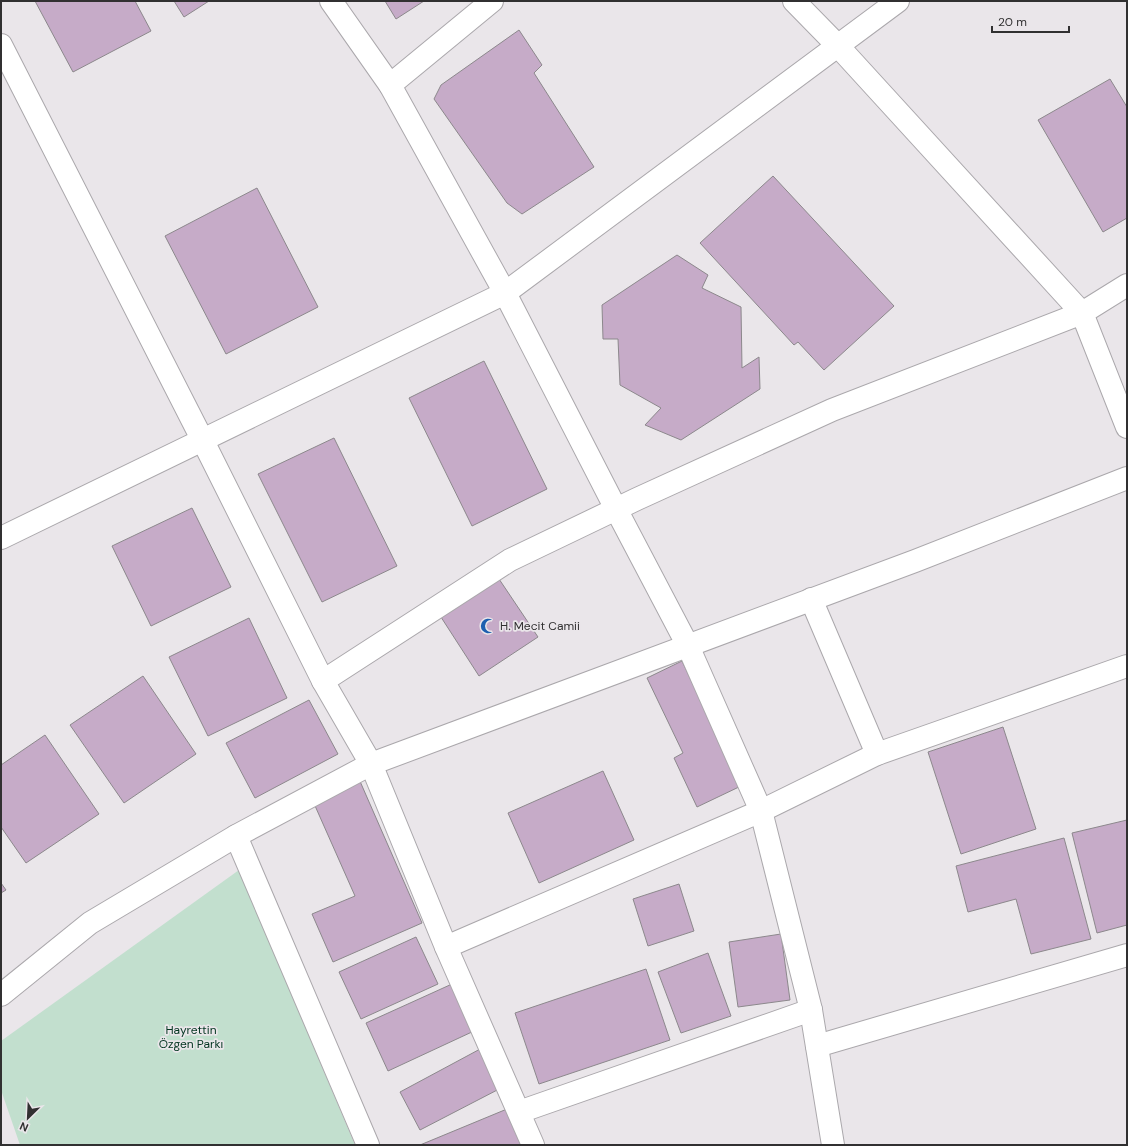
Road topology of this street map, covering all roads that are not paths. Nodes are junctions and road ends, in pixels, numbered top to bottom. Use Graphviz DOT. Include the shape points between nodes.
graph roads {
  1 [pos="331,1"];
  2 [pos="492,1"];
  3 [pos="794,1"];
  4 [pos="898,1"];
  5 [pos="1,45"];
  6 [pos="838,46"];
  7 [pos="390,85"];
  8 [pos="1127,285"];
  9 [pos="505,293"];
  10 [pos="1082,313"];
  11 [pos="1127,427"];
  12 [pos="203,441"];
  13 [pos="1127,478"];
  14 [pos="616,509"];
  15 [pos="1,538"];
  16 [pos="811,599"];
  17 [pos="688,646"];
  18 [pos="1127,666"];
  19 [pos="323,681"];
  20 [pos="877,754"];
  21 [pos="371,764"];
  22 [pos="761,811"];
  23 [pos="236,836"];
  24 [pos="446,947"];
  25 [pos="1127,955"];
  26 [pos="1,995"];
  27 [pos="811,1010"];
  28 [pos="817,1046"];
  29 [pos="519,1112"];
  30 [pos="368,1145"];
  31 [pos="533,1145"];
  32 [pos="833,1145"];
  1 -- 7 [label="street"];
  2 -- 7 [label="street"];
  3 -- 6 [label="street"];
  4 -- 6 [label="street"];
  5 -- 12 [label="street"];
  6 -- 9 [label="street"];
  6 -- 10 [label="street"];
  7 -- 9 [label="street"];
  8 -- 10 [label="street"];
  9 -- 12 [label="street"];
  9 -- 14 [label="street"];
  10 -- 11 [label="street"];
  10 -- 14 [label="street" via="832,410"];
  12 -- 15 [label="street"];
  12 -- 19 [label="street"];
  13 -- 16 [label="street"];
  14 -- 17 [label="street"];
  14 -- 19 [label="street" via="510,560"];
  16 -- 17 [label="street"];
  16 -- 20 [label="street"];
  17 -- 21 [label="street"];
  17 -- 22 [label="street"];
  18 -- 20 [label="street"];
  19 -- 21 [label="street"];
  20 -- 22 [label="street"];
  21 -- 23 [label="street"];
  21 -- 24 [label="street"];
  22 -- 24 [label="street"];
  22 -- 27 [label="street"];
  23 -- 26 [label="street" via="90,923"];
  23 -- 30 [label="street"];
  24 -- 29 [label="street"];
  25 -- 28 [label="street"];
  27 -- 28 [label="street"];
  27 -- 29 [label="street"];
  28 -- 32 [label="street"];
  29 -- 31 [label="street"];
}
